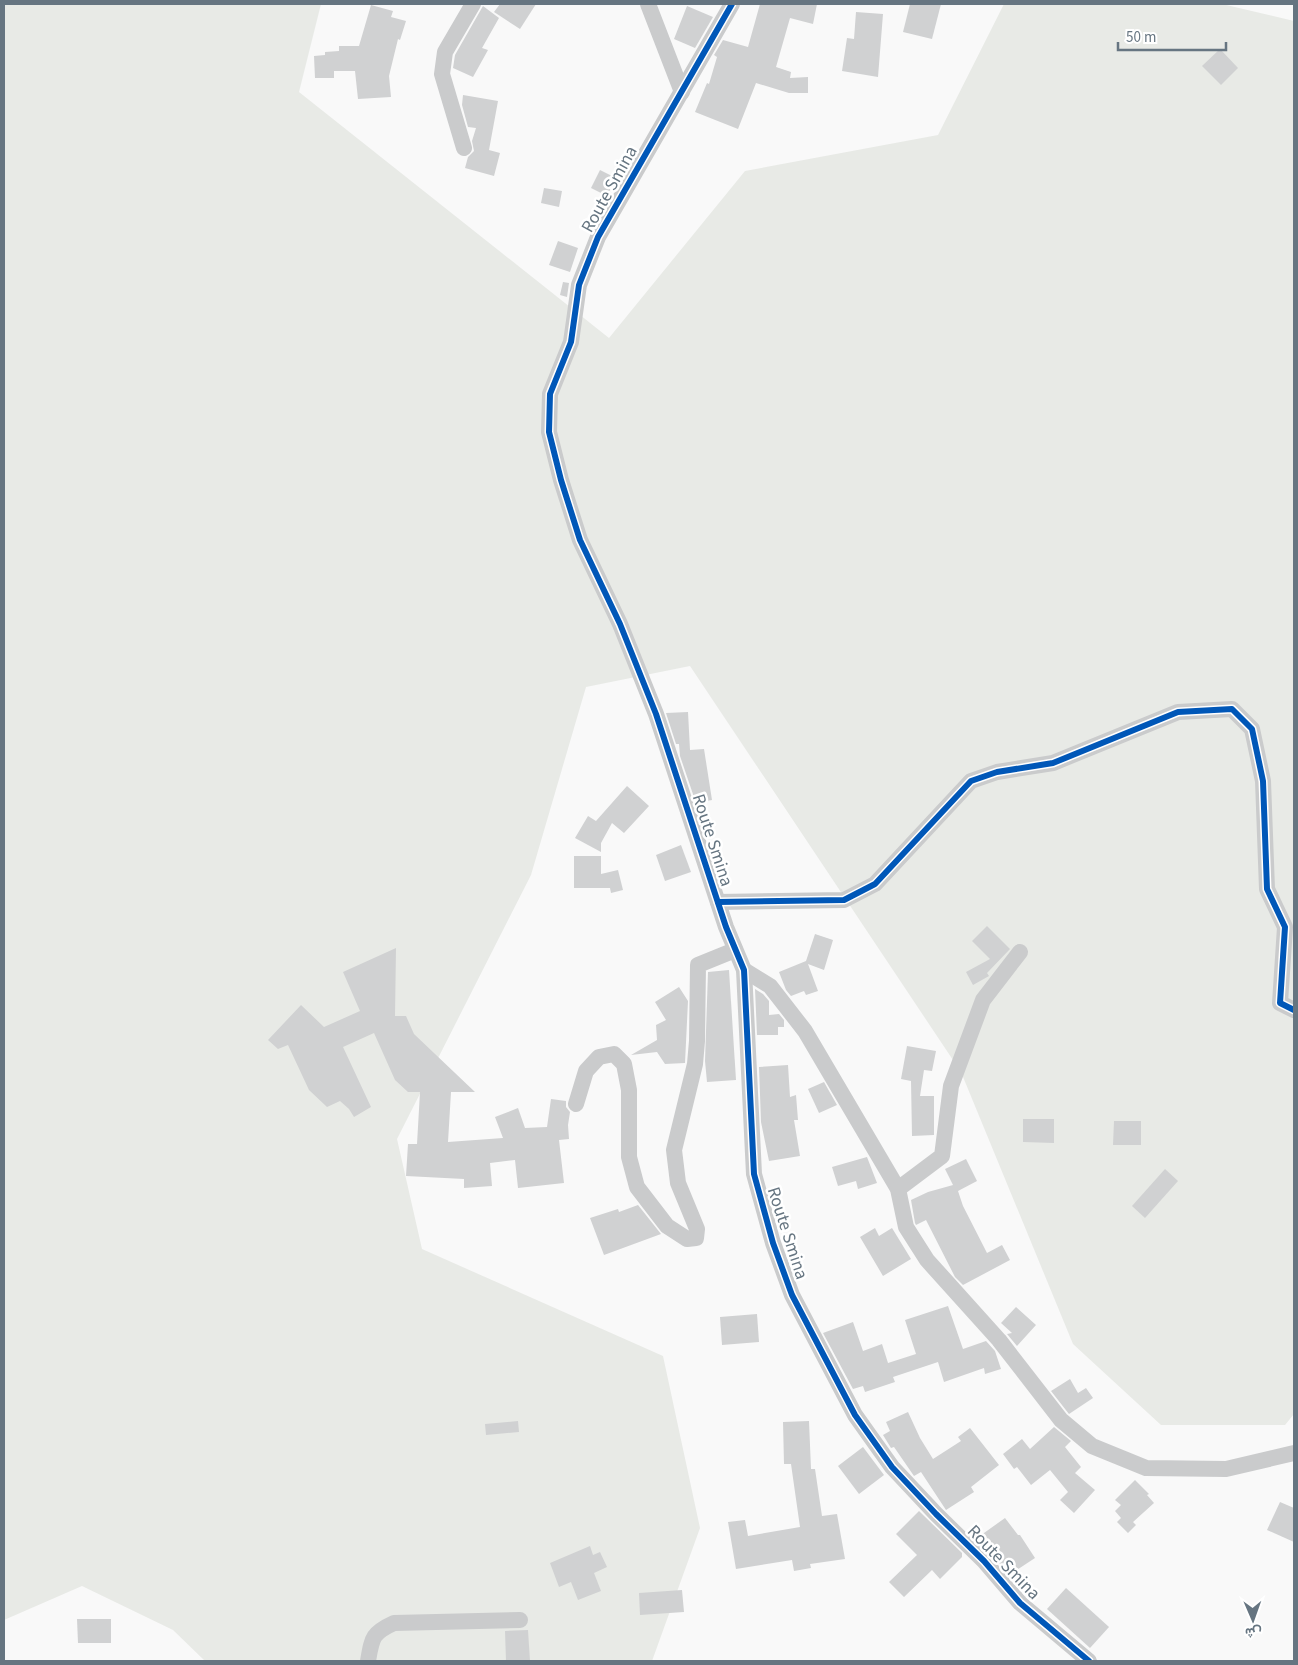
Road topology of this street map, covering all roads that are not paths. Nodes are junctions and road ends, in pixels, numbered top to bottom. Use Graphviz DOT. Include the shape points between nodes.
graph roads {
  1 [pos="474,4"];
  2 [pos="648,4"];
  3 [pos="732,4"];
  4 [pos="682,92"];
  5 [pos="464,148"];
  6 [pos="718,902"];
  7 [pos="735,950"];
  8 [pos="1020,952"];
  9 [pos="744,970"];
  10 [pos="1294,1010"];
  11 [pos="576,1104"];
  12 [pos="898,1189"];
  13 [pos="1294,1453"];
  14 [pos="520,1620"];
  15 [pos="368,1661"];
  16 [pos="1089,1661"];
  1 -- 5 [label="street" via="445,52 442,74"];
  2 -- 4 [label="street"];
  3 -- 4 [label="street, Route Smina"];
  4 -- 6 [label="street, Route Smina" via="598,236 579,284 571,342 550,394 549,432 580,540 620,624 656,714"];
  6 -- 7 [label="street, Route Smina"];
  6 -- 10 [label="street" via="844,900 875,884 971,781 997,772 1053,763 1178,712 1232,709 1252,729 1263,781 1267,889 1285,927 1280,1003"];
  7 -- 9 [label="street, Route Smina"];
  7 -- 11 [label="street" via="698,964 697,1041 674,1150 678,1183 697,1229 696,1238 687,1239 667,1226 637,1187 628,1157 629,1090 624,1064 614,1054 599,1057 586,1071"];
  8 -- 12 [label="street" via="983,1000 951,1086 942,1156"];
  9 -- 12 [label="street" via="770,986 805,1031"];
  9 -- 16 [label="street, Route Smina" via="754,1174 773,1243 792,1295 855,1415 892,1467 984,1561 1020,1604"];
  12 -- 13 [label="street" via="906,1227 927,1260 999,1340 1060,1420 1092,1446 1146,1468 1226,1470"];
  14 -- 15 [label="street" via="394,1623 381,1629 372,1640"];
}
